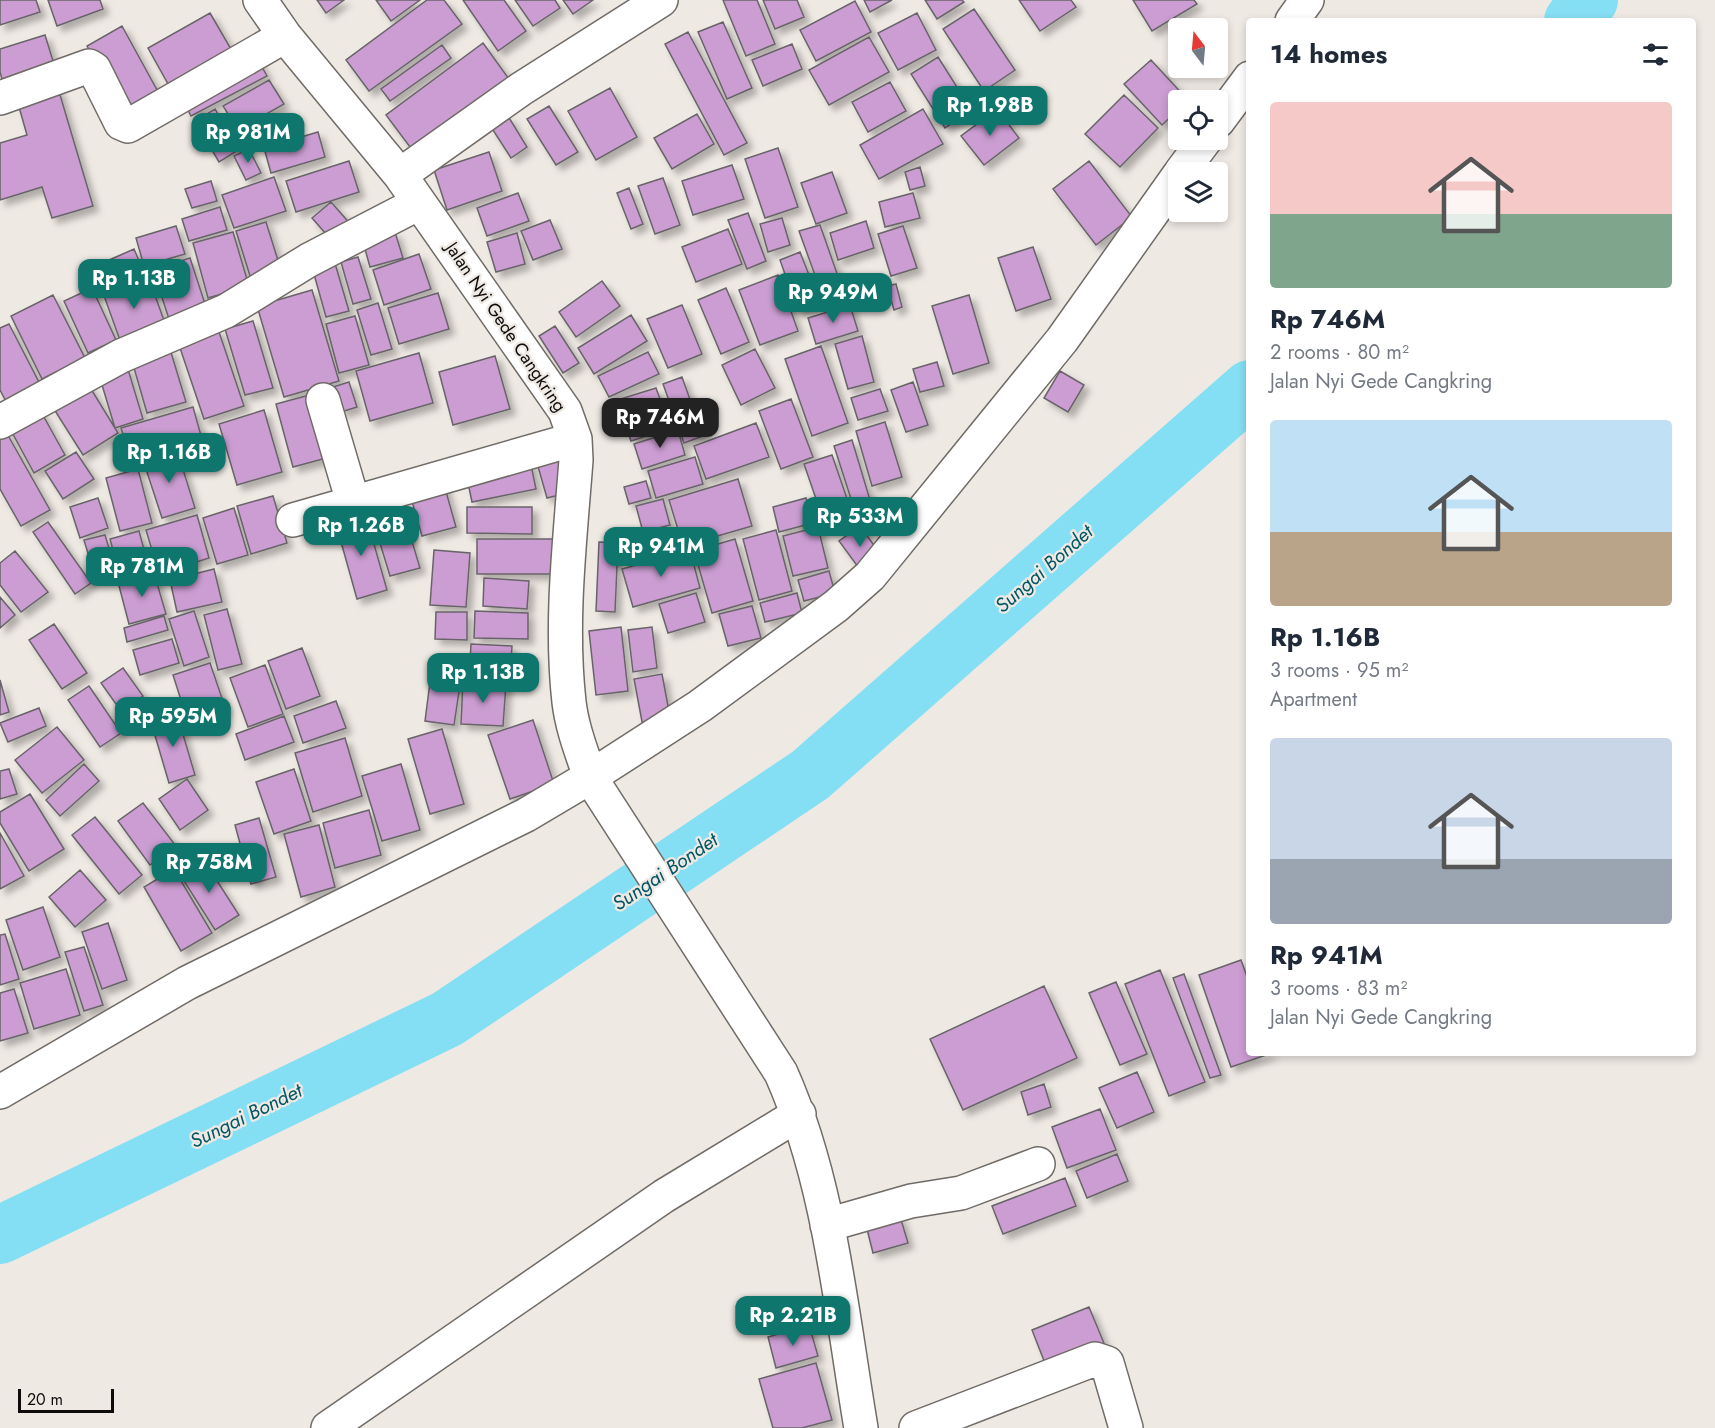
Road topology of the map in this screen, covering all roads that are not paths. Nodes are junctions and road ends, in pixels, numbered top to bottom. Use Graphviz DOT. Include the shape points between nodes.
graph roads {
  1 [pos="260,0"];
  2 [pos="661,0"];
  3 [pos="1307,0"];
  4 [pos="1294,18"];
  5 [pos="285,36"];
  6 [pos="1246,83"];
  7 [pos="0,98"];
  8 [pos="1228,108"];
  9 [pos="400,175"];
  10 [pos="1168,191"];
  11 [pos="420,203"];
  12 [pos="323,400"];
  13 [pos="0,422"];
  14 [pos="575,439"];
  15 [pos="352,502"];
  16 [pos="293,520"];
  17 [pos="590,777"];
  18 [pos="0,1092"];
  19 [pos="799,1114"];
  20 [pos="1038,1164"];
  21 [pos="827,1226"];
  22 [pos="328,1428"];
  23 [pos="861,1428"];
  24 [pos="916,1428"];
  25 [pos="1126,1428"];
  1 -- 5 [label="street, Jalan Nyi Gede Cangkring"];
  2 -- 9 [label="street" via="522,89"];
  3 -- 4 [label="street"];
  5 -- 7 [label="street" via="128,126 121,123 89,66"];
  5 -- 9 [label="street, Jalan Nyi Gede Cangkring"];
  6 -- 8 [label="street"];
  9 -- 11 [label="street, Jalan Nyi Gede Cangkring"];
  10 -- 17 [label="street" via="1062,340 864,582 700,706"];
  11 -- 13 [label="street" via="309,260 226,311 121,356"];
  11 -- 14 [label="street, Jalan Nyi Gede Cangkring" via="565,411"];
  12 -- 15 [label="street"];
  14 -- 15 [label="street"];
  14 -- 17 [label="street, Jalan Nyi Gede Cangkring" via="566,606 567,670 569,704"];
  15 -- 16 [label="street"];
  17 -- 18 [label="street" via="526,815 187,983"];
  17 -- 19 [label="street, Jalan Nyi Gede Cangkring" via="781,1072"];
  19 -- 21 [label="street, Jalan Nyi Gede Cangkring"];
  19 -- 22 [label="street" via="664,1196"];
  20 -- 21 [label="street" via="961,1193 911,1201"];
  21 -- 23 [label="street, Jalan Nyi Gede Cangkring"];
  24 -- 25 [label="street" via="1095,1359 1107,1363"];
}
